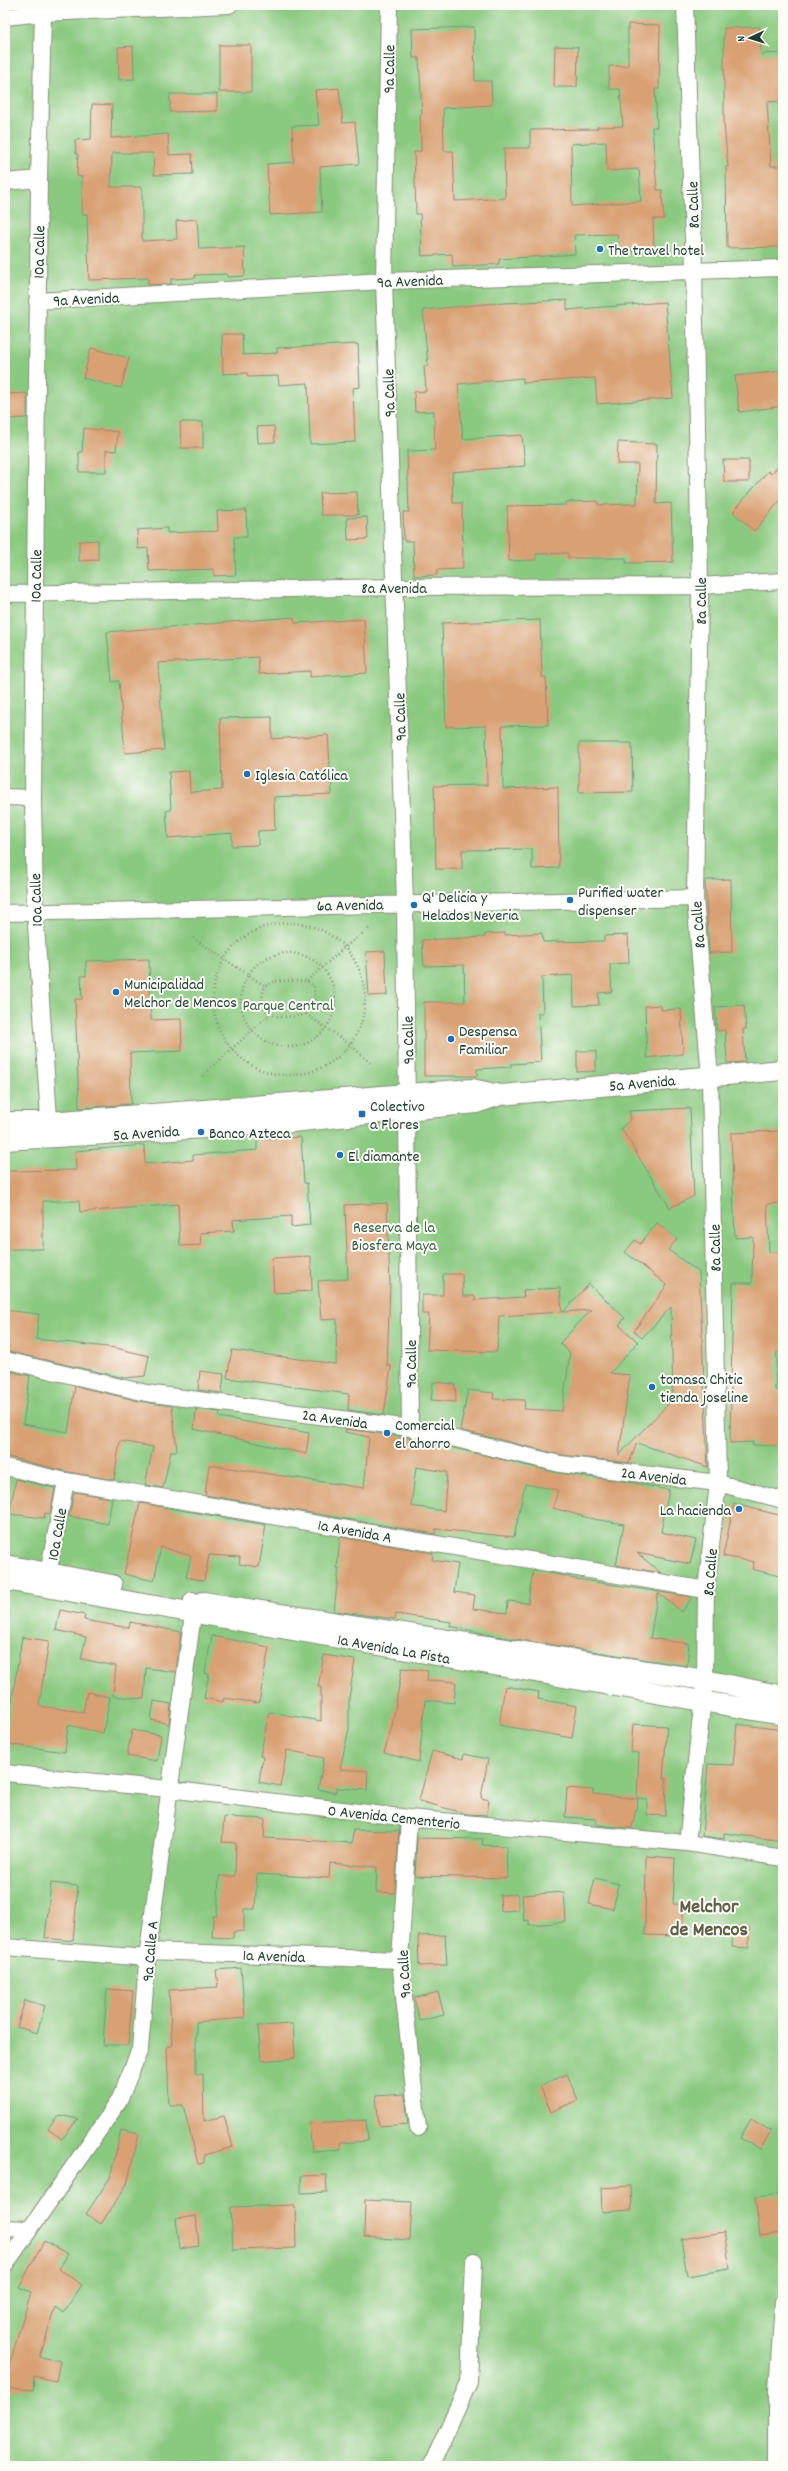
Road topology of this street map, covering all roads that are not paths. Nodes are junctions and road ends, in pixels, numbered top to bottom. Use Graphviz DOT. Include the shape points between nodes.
graph roads {
  1 [pos="229,5"];
  2 [pos="389,5"];
  3 [pos="685,5"];
  4 [pos="43,13"];
  5 [pos="5,17"];
  6 [pos="39,179"];
  7 [pos="5,182"];
  8 [pos="783,268"];
  9 [pos="694,270"];
  10 [pos="384,281"];
  11 [pos="37,301"];
  12 [pos="783,581"];
  13 [pos="700,586"];
  14 [pos="396,587"];
  15 [pos="34,592"];
  16 [pos="5,594"];
  17 [pos="5,797"];
  18 [pos="33,798"];
  19 [pos="695,898"];
  20 [pos="405,903"];
  21 [pos="35,911"];
  22 [pos="5,913"];
  23 [pos="783,1070"];
  24 [pos="710,1077"];
  25 [pos="408,1102"];
  26 [pos="5,1122"];
  27 [pos="49,1130"];
  28 [pos="5,1140"];
  29 [pos="5,1360"];
  30 [pos="410,1428"];
  31 [pos="5,1467"];
  32 [pos="66,1481"];
  33 [pos="718,1483"];
  34 [pos="783,1500"];
  35 [pos="5,1565"];
  36 [pos="5,1580"];
  37 [pos="47,1581"];
  38 [pos="706,1590"];
  39 [pos="193,1607"];
  40 [pos="706,1680"];
  41 [pos="783,1696"];
  42 [pos="702,1700"];
  43 [pos="783,1715"];
  44 [pos="5,1773"];
  45 [pos="168,1789"];
  46 [pos="409,1818"];
  47 [pos="687,1843"];
  48 [pos="783,1858"];
  49 [pos="5,1947"];
  50 [pos="148,1955"];
  51 [pos="400,1960"];
  52 [pos="418,2128"];
  53 [pos="5,2228"];
  54 [pos="28,2229"];
  55 [pos="474,2261"];
  56 [pos="5,2265"];
  57 [pos="783,2302"];
  58 [pos="429,2466"];
  59 [pos="777,2466"];
  1 -- 4 [label="street"];
  2 -- 10 [label="street, 9a Calle"];
  3 -- 9 [label="street, 8a Calle"];
  4 -- 5 [label="street"];
  4 -- 6 [label="street, 10a Calle"];
  6 -- 7 [label="street"];
  6 -- 11 [label="street, 10a Calle"];
  8 -- 9 [label="street, 9a Avenida"];
  9 -- 10 [label="street, 9a Avenida"];
  9 -- 13 [label="street, 8a Calle"];
  10 -- 11 [label="street, 9a Avenida"];
  10 -- 14 [label="street, 9a Calle"];
  11 -- 15 [label="street, 10a Calle"];
  12 -- 13 [label="street, 8a Avenida"];
  13 -- 14 [label="street, 8a Avenida"];
  13 -- 19 [label="street, 8a Calle"];
  14 -- 15 [label="street, 8a Avenida"];
  14 -- 20 [label="street, 9a Calle"];
  15 -- 16 [label="street, 8a Avenida"];
  15 -- 18 [label="street, 10a Calle"];
  17 -- 18 [label="street"];
  18 -- 21 [label="street, 10a Calle"];
  19 -- 20 [label="street, 6a Avenida"];
  19 -- 24 [label="street, 8a Calle"];
  20 -- 21 [label="street, 6a Avenida"];
  20 -- 25 [label="street, 9a Calle"];
  21 -- 22 [label="street, 6a Avenida"];
  21 -- 27 [label="street, 10a Calle"];
  23 -- 24 [label="street, 5a Avenida"];
  24 -- 25 [label="street, 5a Avenida" via="500,1094 476,1104"];
  24 -- 33 [label="street, 8a Calle"];
  25 -- 27 [label="street, 5a Avenida" via="272,1124"];
  25 -- 30 [label="street, 9a Calle"];
  26 -- 27 [label="street, 5a Avenida"];
  27 -- 28 [label="street, 5a Avenida"];
  29 -- 30 [label="street, 2a Avenida" via="146,1393"];
  30 -- 33 [label="street, 2a Avenida" via="560,1464"];
  31 -- 32 [label="street, 1a Avenida A"];
  32 -- 37 [label="street, 10a Calle"];
  32 -- 38 [label="street, 1a Avenida A"];
  33 -- 34 [label="street, 2a Avenida"];
  33 -- 38 [label="street, 8a Calle"];
  35 -- 37 [label="street, 1a Avenida La Pista"];
  36 -- 37 [label="street, 1a Avenida La Pista"];
  37 -- 39 [label="street, 1a Avenida La Pista"];
  38 -- 40 [label="street, 8a Calle"];
  39 -- 40 [label="street, 1a Avenida La Pista"];
  39 -- 42 [label="street, 1a Avenida La Pista"];
  39 -- 45 [label="street, 9a Calle A"];
  40 -- 41 [label="street, 1a Avenida La Pista"];
  40 -- 42 [label="street, 8a Calle"];
  42 -- 43 [label="street, 1a Avenida La Pista"];
  42 -- 47 [label="street, 8a Calle"];
  44 -- 45 [label="street, 0 Avenida Cementerio"];
  45 -- 46 [label="street, 0 Avenida Cementerio"];
  45 -- 50 [label="street, 9a Calle A"];
  46 -- 47 [label="street, 0 Avenida Cementerio"];
  46 -- 51 [label="street, 9a Calle"];
  47 -- 48 [label="street, 0 Avenida Cementerio"];
  49 -- 50 [label="street, 1a Avenida"];
  50 -- 51 [label="street, 1a Avenida"];
  50 -- 54 [label="street, 9a Calle A" via="140,2049 119,2101"];
  51 -- 52 [label="street, 9a Calle"];
  53 -- 54 [label="street"];
  54 -- 56 [label="street, 9a Calle A"];
  55 -- 58 [label="street" via="469,2382"];
  57 -- 59 [label="street" via="777,2390"];
}
